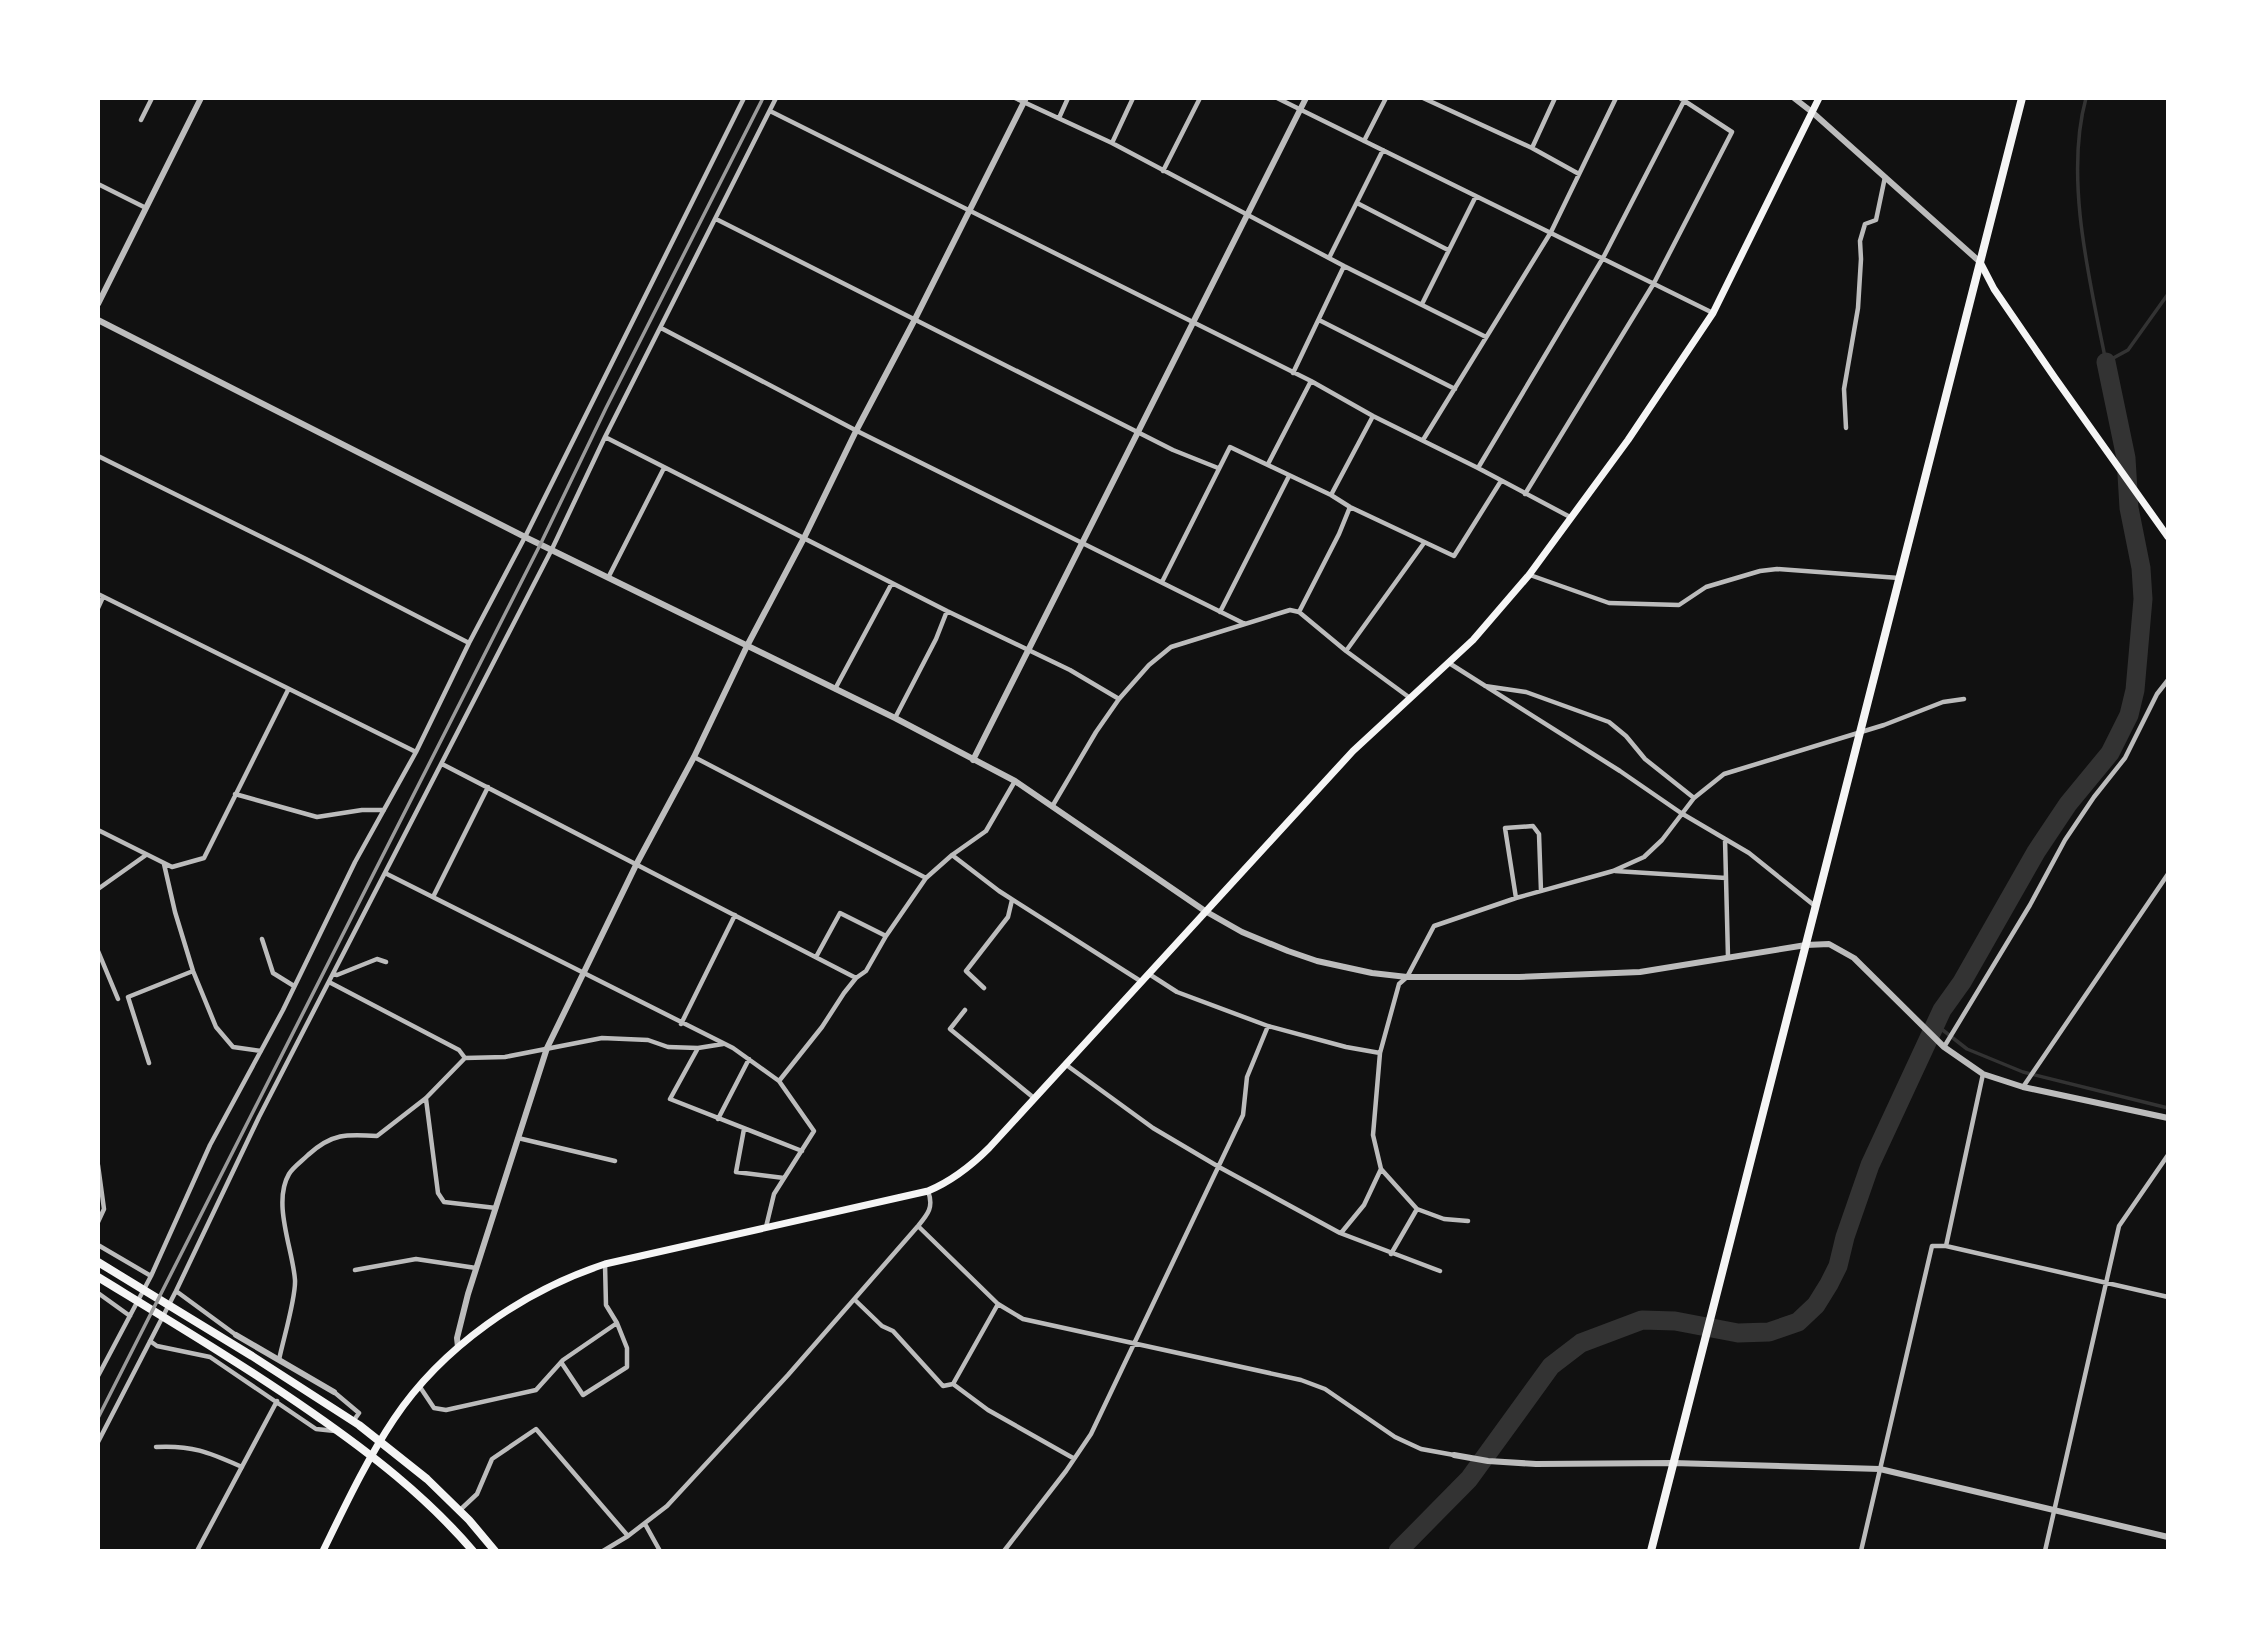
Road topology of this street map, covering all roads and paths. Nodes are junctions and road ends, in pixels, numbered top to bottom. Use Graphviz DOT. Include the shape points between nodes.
graph roads {
  1 [pos="152,98"];
  2 [pos="201,98"];
  3 [pos="744,98"];
  4 [pos="776,98"];
  5 [pos="1015,98"];
  6 [pos="1068,98"];
  7 [pos="1133,98"];
  8 [pos="1200,98"];
  9 [pos="1277,98"];
  10 [pos="1306,98"];
  11 [pos="1386,98"];
  12 [pos="1423,98"];
  13 [pos="1555,98"];
  14 [pos="1616,98"];
  15 [pos="1794,98"];
  16 [pos="1819,98"];
  17 [pos="2022,98"];
  18 [pos="1682,99"];
  19 [pos="1025,100"];
  20 [pos="1300,110"];
  21 [pos="770,111"];
  22 [pos="1812,112"];
  23 [pos="1059,118"];
  24 [pos="141,120"];
  25 [pos="1364,141"];
  26 [pos="1112,142"];
  27 [pos="1532,148"];
  28 [pos="1383,150"];
  29 [pos="1163,171"];
  30 [pos="1579,174"];
  31 [pos="1885,177"];
  32 [pos="98,184"];
  33 [pos="1476,196"];
  34 [pos="1357,203"];
  35 [pos="146,208"];
  36 [pos="969,211"];
  37 [pos="1247,215"];
  38 [pos="716,219"];
  39 [pos="1551,232"];
  40 [pos="1448,250"];
  41 [pos="1329,258"];
  42 [pos="1603,258"];
  43 [pos="1980,262"];
  44 [pos="1344,266"];
  45 [pos="1654,283"];
  46 [pos="98,304"];
  47 [pos="1422,304"];
  48 [pos="1713,313"];
  49 [pos="98,320"];
  50 [pos="1319,320"];
  51 [pos="914,321"];
  52 [pos="1193,322"];
  53 [pos="661,328"];
  54 [pos="1486,337"];
  55 [pos="1293,373"];
  56 [pos="1311,381"];
  57 [pos="1455,390"];
  58 [pos="1373,416"];
  59 [pos="1846,428"];
  60 [pos="856,431"];
  61 [pos="1138,432"];
  62 [pos="605,437"];
  63 [pos="1423,440"];
  64 [pos="98,456"];
  65 [pos="1268,464"];
  66 [pos="664,467"];
  67 [pos="1218,468"];
  68 [pos="1478,468"];
  69 [pos="1289,476"];
  70 [pos="1501,481"];
  71 [pos="1525,494"];
  72 [pos="1331,495"];
  73 [pos="1350,507"];
  74 [pos="1571,518"];
  75 [pos="525,537"];
  76 [pos="2168,537"];
  77 [pos="804,538"];
  78 [pos="1082,543"];
  79 [pos="1424,543"];
  80 [pos="552,550"];
  81 [pos="1529,575"];
  82 [pos="610,576"];
  83 [pos="1899,578"];
  84 [pos="1162,582"];
  85 [pos="892,583"];
  86 [pos="101,596"];
  87 [pos="98,608"];
  88 [pos="947,611"];
  89 [pos="1220,612"];
  90 [pos="1299,612"];
  91 [pos="1245,624"];
  92 [pos="468,643"];
  93 [pos="747,646"];
  94 [pos="1029,650"];
  95 [pos="1346,651"];
  96 [pos="1449,663"];
  97 [pos="2168,680"];
  98 [pos="1482,686"];
  99 [pos="835,689"];
  100 [pos="288,690"];
  101 [pos="1410,698"];
  102 [pos="1119,699"];
  103 [pos="1965,699"];
  104 [pos="895,718"];
  105 [pos="1861,731"];
  106 [pos="416,752"];
  107 [pos="694,758"];
  108 [pos="974,760"];
  109 [pos="442,764"];
  110 [pos="1015,781"];
  111 [pos="488,787"];
  112 [pos="235,794"];
  113 [pos="1694,798"];
  114 [pos="1054,805"];
  115 [pos="384,810"];
  116 [pos="1681,813"];
  117 [pos="98,830"];
  118 [pos="1726,838"];
  119 [pos="146,855"];
  120 [pos="951,855"];
  121 [pos="637,863"];
  122 [pos="164,864"];
  123 [pos="1613,871"];
  124 [pos="385,873"];
  125 [pos="2168,874"];
  126 [pos="926,878"];
  127 [pos="1726,878"];
  128 [pos="98,888"];
  129 [pos="1541,891"];
  130 [pos="432,897"];
  131 [pos="1516,898"];
  132 [pos="1012,900"];
  133 [pos="1815,907"];
  134 [pos="1205,911"];
  135 [pos="735,915"];
  136 [pos="886,936"];
  137 [pos="262,939"];
  138 [pos="1806,945"];
  139 [pos="98,951"];
  140 [pos="816,957"];
  141 [pos="1728,957"];
  142 [pos="386,962"];
  143 [pos="193,971"];
  144 [pos="585,973"];
  145 [pos="333,974"];
  146 [pos="1149,974"];
  147 [pos="1407,977"];
  148 [pos="856,978"];
  149 [pos="329,982"];
  150 [pos="1142,982"];
  151 [pos="294,986"];
  152 [pos="984,988"];
  153 [pos="118,999"];
  154 [pos="965,1010"];
  155 [pos="681,1024"];
  156 [pos="1268,1026"];
  157 [pos="723,1044"];
  158 [pos="1944,1047"];
  159 [pos="547,1048"];
  160 [pos="698,1048"];
  161 [pos="261,1051"];
  162 [pos="1380,1053"];
  163 [pos="465,1058"];
  164 [pos="749,1059"];
  165 [pos="149,1063"];
  166 [pos="1065,1064"];
  167 [pos="1983,1074"];
  168 [pos="779,1081"];
  169 [pos="2023,1087"];
  170 [pos="426,1098"];
  171 [pos="1034,1098"];
  172 [pos="2168,1118"];
  173 [pos="718,1119"];
  174 [pos="744,1129"];
  175 [pos="518,1138"];
  176 [pos="802,1151"];
  177 [pos="2168,1155"];
  178 [pos="615,1161"];
  179 [pos="98,1165"];
  180 [pos="1220,1167"];
  181 [pos="1381,1169"];
  182 [pos="784,1178"];
  183 [pos="928,1191"];
  184 [pos="496,1208"];
  185 [pos="1417,1209"];
  186 [pos="1468,1221"];
  187 [pos="98,1222"];
  188 [pos="919,1226"];
  189 [pos="766,1228"];
  190 [pos="1340,1233"];
  191 [pos="98,1245"];
  192 [pos="1946,1246"];
  193 [pos="1391,1254"];
  194 [pos="98,1262"];
  195 [pos="606,1264"];
  196 [pos="476,1268"];
  197 [pos="355,1270"];
  198 [pos="1440,1271"];
  199 [pos="151,1276"];
  200 [pos="98,1277"];
  201 [pos="2105,1283"];
  202 [pos="176,1291"];
  203 [pos="98,1293"];
  204 [pos="2168,1297"];
  205 [pos="855,1300"];
  206 [pos="998,1304"];
  207 [pos="130,1316"];
  208 [pos="617,1323"];
  209 [pos="236,1335"];
  210 [pos="150,1341"];
  211 [pos="1132,1344"];
  212 [pos="458,1347"];
  213 [pos="279,1360"];
  214 [pos="98,1362"];
  215 [pos="561,1362"];
  216 [pos="105,1363"];
  217 [pos="98,1376"];
  218 [pos="953,1384"];
  219 [pos="420,1387"];
  220 [pos="334,1392"];
  221 [pos="277,1401"];
  222 [pos="353,1421"];
  223 [pos="340,1432"];
  224 [pos="380,1441"];
  225 [pos="98,1442"];
  226 [pos="156,1447"];
  227 [pos="371,1455"];
  228 [pos="1454,1455"];
  229 [pos="1073,1458"];
  230 [pos="1673,1463"];
  231 [pos="242,1467"];
  232 [pos="1880,1469"];
  233 [pos="460,1511"];
  234 [pos="2055,1511"];
  235 [pos="645,1524"];
  236 [pos="628,1536"];
  237 [pos="2168,1537"];
  238 [pos="197,1551"];
  239 [pos="323,1551"];
  240 [pos="473,1551"];
  241 [pos="495,1551"];
  242 [pos="603,1551"];
  243 [pos="660,1551"];
  244 [pos="1004,1551"];
  245 [pos="1651,1551"];
  246 [pos="1861,1551"];
  247 [pos="2045,1551"];
  1 -- 24 [label="street"];
  2 -- 35 [label="street"];
  3 -- 75 [label="street"];
  4 -- 21 [label="street"];
  5 -- 19 [label="street"];
  6 -- 23 [label="street"];
  7 -- 26 [label="street"];
  8 -- 29 [label="street"];
  9 -- 20 [label="street"];
  10 -- 20 [label="street"];
  11 -- 25 [label="street"];
  12 -- 27 [label="street"];
  13 -- 27 [label="street"];
  14 -- 30 [label="street"];
  15 -- 22 [label="street"];
  16 -- 22 [label="main road"];
  17 -- 43 [label="highway"];
  18 -- 42 [label="street"];
  18 -- 45 [label="street" via="1732,132"];
  19 -- 23 [label="street"];
  19 -- 36 [label="street"];
  20 -- 25 [label="street"];
  20 -- 37 [label="street"];
  21 -- 36 [label="street"];
  21 -- 38 [label="street"];
  22 -- 31 [label="street"];
  22 -- 48 [label="main road"];
  23 -- 26 [label="street"];
  25 -- 28 [label="street"];
  26 -- 29 [label="street"];
  27 -- 30 [label="street"];
  28 -- 33 [label="street"];
  28 -- 34 [label="street"];
  29 -- 37 [label="street"];
  30 -- 39 [label="street"];
  31 -- 43 [label="street"];
  31 -- 59 [label="street" via="1876,220 1865,225 1860,241 1858,308 1844,389"];
  32 -- 35 [label="street"];
  33 -- 39 [label="street"];
  33 -- 40 [label="street"];
  34 -- 40 [label="street"];
  34 -- 41 [label="street"];
  35 -- 46 [label="street"];
  36 -- 51 [label="street"];
  36 -- 52 [label="street"];
  37 -- 41 [label="street"];
  37 -- 52 [label="street"];
  38 -- 51 [label="street"];
  38 -- 53 [label="street"];
  39 -- 42 [label="street"];
  39 -- 54 [label="street"];
  40 -- 47 [label="street"];
  41 -- 44 [label="street"];
  42 -- 45 [label="street"];
  42 -- 68 [label="street"];
  43 -- 76 [label="main road" via="1994,289"];
  43 -- 83 [label="highway"];
  44 -- 47 [label="street"];
  44 -- 50 [label="street"];
  45 -- 48 [label="street"];
  45 -- 71 [label="street"];
  47 -- 54 [label="street"];
  48 -- 74 [label="main road"];
  49 -- 75 [label="street"];
  50 -- 55 [label="street"];
  50 -- 57 [label="street"];
  51 -- 60 [label="street"];
  51 -- 61 [label="street"];
  52 -- 55 [label="street"];
  52 -- 61 [label="street"];
  53 -- 60 [label="street"];
  53 -- 62 [label="street"];
  54 -- 57 [label="street"];
  55 -- 56 [label="street"];
  56 -- 58 [label="street"];
  56 -- 65 [label="street"];
  57 -- 63 [label="street"];
  58 -- 63 [label="street"];
  58 -- 72 [label="street"];
  60 -- 77 [label="street"];
  60 -- 78 [label="street"];
  61 -- 67 [label="street"];
  61 -- 78 [label="street"];
  62 -- 66 [label="street"];
  62 -- 80 [label="street"];
  63 -- 68 [label="street"];
  64 -- 92 [label="street"];
  65 -- 67 [label="street" via="1230,447"];
  65 -- 69 [label="street"];
  66 -- 77 [label="street"];
  66 -- 82 [label="street"];
  67 -- 84 [label="street"];
  68 -- 70 [label="street"];
  69 -- 72 [label="street"];
  69 -- 89 [label="street"];
  70 -- 71 [label="street"];
  70 -- 79 [label="street" via="1454,556"];
  71 -- 74 [label="street"];
  72 -- 73 [label="street"];
  73 -- 79 [label="street"];
  73 -- 90 [label="street"];
  74 -- 81 [label="main road"];
  75 -- 80 [label="street"];
  75 -- 92 [label="street"];
  77 -- 85 [label="street"];
  77 -- 93 [label="street"];
  78 -- 84 [label="street"];
  78 -- 94 [label="street"];
  79 -- 95 [label="street"];
  80 -- 82 [label="street"];
  80 -- 109 [label="street"];
  81 -- 83 [label="street" via="1609,603 1679,605 1706,587 1760,571"];
  81 -- 96 [label="main road"];
  82 -- 93 [label="street"];
  83 -- 105 [label="highway"];
  84 -- 89 [label="street"];
  85 -- 88 [label="street"];
  85 -- 99 [label="street"];
  86 -- 87 [label="street"];
  86 -- 100 [label="street"];
  88 -- 94 [label="street"];
  88 -- 104 [label="street"];
  89 -- 91 [label="street"];
  90 -- 91 [label="street" via="1290,610"];
  90 -- 95 [label="street"];
  91 -- 102 [label="street" via="1171,648 1149,664"];
  92 -- 106 [label="street"];
  93 -- 99 [label="street"];
  93 -- 107 [label="street"];
  94 -- 102 [label="street"];
  94 -- 108 [label="street"];
  95 -- 101 [label="street"];
  96 -- 98 [label="street"];
  96 -- 101 [label="main road"];
  97 -- 158 [label="street" via="2125,758 2065,840"];
  98 -- 113 [label="street" via="1526,692 1609,722 1645,759"];
  98 -- 116 [label="street"];
  99 -- 104 [label="street"];
  100 -- 106 [label="street"];
  100 -- 112 [label="street"];
  101 -- 134 [label="main road" via="1353,751"];
  102 -- 114 [label="street"];
  103 -- 105 [label="street" via="1943,702"];
  104 -- 108 [label="street"];
  105 -- 113 [label="street" via="1724,774"];
  105 -- 133 [label="highway"];
  106 -- 115 [label="street"];
  107 -- 121 [label="street"];
  107 -- 126 [label="street"];
  108 -- 110 [label="street"];
  109 -- 111 [label="street"];
  109 -- 124 [label="street"];
  110 -- 114 [label="street"];
  110 -- 120 [label="street" via="986,831"];
  111 -- 121 [label="street"];
  111 -- 130 [label="street"];
  112 -- 115 [label="street" via="317,817"];
  112 -- 122 [label="street" via="204,858 172,867"];
  113 -- 116 [label="street"];
  114 -- 134 [label="street"];
  115 -- 151 [label="street"];
  116 -- 118 [label="street"];
  116 -- 123 [label="street" via="1644,857"];
  117 -- 119 [label="street"];
  118 -- 127 [label="street"];
  118 -- 133 [label="street"];
  119 -- 122 [label="street"];
  119 -- 128 [label="street"];
  120 -- 126 [label="street"];
  120 -- 132 [label="street"];
  121 -- 135 [label="street"];
  121 -- 144 [label="street"];
  122 -- 143 [label="street"];
  123 -- 127 [label="street"];
  123 -- 129 [label="street"];
  124 -- 130 [label="street"];
  124 -- 145 [label="street"];
  125 -- 169 [label="street"];
  126 -- 136 [label="street"];
  127 -- 141 [label="street"];
  129 -- 131 [label="street"];
  129 -- 131 [label="street" via="1539,834 1533,826 1505,828"];
  130 -- 144 [label="street"];
  131 -- 147 [label="street" via="1434,926"];
  132 -- 150 [label="street"];
  132 -- 152 [label="street" via="1008,917 966,971"];
  133 -- 138 [label="highway"];
  134 -- 146 [label="main road"];
  134 -- 147 [label="street" via="1242,932 1317,961"];
  135 -- 140 [label="street"];
  135 -- 155 [label="street"];
  136 -- 140 [label="street" via="840,913"];
  136 -- 148 [label="street" via="866,971"];
  137 -- 151 [label="street" via="273,972"];
  138 -- 141 [label="street"];
  138 -- 158 [label="street" via="1829,944 1854,958"];
  138 -- 230 [label="highway"];
  139 -- 153 [label="street"];
  140 -- 148 [label="street"];
  141 -- 147 [label="street" via="1640,972"];
  142 -- 145 [label="street" via="377,959"];
  143 -- 161 [label="street" via="216,1027 233,1047"];
  143 -- 165 [label="street" via="128,997"];
  144 -- 155 [label="street"];
  144 -- 159 [label="street"];
  145 -- 149 [label="street"];
  146 -- 150 [label="main road"];
  146 -- 156 [label="street" via="1177,992"];
  147 -- 162 [label="street" via="1399,984"];
  148 -- 168 [label="street"];
  149 -- 163 [label="street" via="459,1050"];
  149 -- 202 [label="street"];
  150 -- 166 [label="main road"];
  151 -- 161 [label="street"];
  154 -- 171 [label="street" via="950,1029"];
  155 -- 157 [label="street"];
  156 -- 162 [label="street"];
  156 -- 180 [label="street" via="1247,1077 1243,1115"];
  157 -- 160 [label="street"];
  157 -- 164 [label="street"];
  158 -- 167 [label="street"];
  159 -- 160 [label="street" via="602,1038"];
  159 -- 163 [label="street" via="505,1057"];
  159 -- 175 [label="street"];
  160 -- 173 [label="street" via="670,1099"];
  161 -- 199 [label="street" via="210,1145"];
  162 -- 181 [label="street" via="1373,1135"];
  163 -- 170 [label="street"];
  164 -- 168 [label="street"];
  164 -- 173 [label="street"];
  166 -- 171 [label="main road"];
  166 -- 180 [label="street" via="1153,1128"];
  167 -- 169 [label="street"];
  167 -- 192 [label="street"];
  168 -- 176 [label="street" via="814,1131"];
  169 -- 172 [label="street"];
  170 -- 184 [label="street" via="438,1193 444,1202"];
  170 -- 213 [label="street" via="377,1136 334,1137 289,1174 283,1194 284,1218 295,1282"];
  171 -- 183 [label="main road" via="967,1169"];
  173 -- 174 [label="street"];
  174 -- 176 [label="street"];
  174 -- 182 [label="street" via="736,1172"];
  175 -- 178 [label="street"];
  175 -- 184 [label="street"];
  176 -- 182 [label="street"];
  177 -- 201 [label="street" via="2119,1226"];
  179 -- 187 [label="street" via="104,1209"];
  180 -- 190 [label="street"];
  180 -- 211 [label="street"];
  181 -- 185 [label="street"];
  181 -- 190 [label="street" via="1364,1205"];
  182 -- 189 [label="street" via="774,1195"];
  183 -- 188 [label="street" via="932,1203"];
  183 -- 189 [label="main road"];
  184 -- 196 [label="street"];
  185 -- 186 [label="street" via="1444,1219"];
  185 -- 193 [label="street"];
  188 -- 205 [label="street"];
  188 -- 206 [label="street"];
  189 -- 195 [label="main road"];
  190 -- 193 [label="street"];
  191 -- 199 [label="street"];
  192 -- 201 [label="street"];
  192 -- 232 [label="street" via="1932,1246"];
  193 -- 198 [label="street"];
  194 -- 222 [label="highway"];
  195 -- 208 [label="street" via="606,1304"];
  195 -- 212 [label="main road" via="538,1293"];
  196 -- 197 [label="street" via="416,1259"];
  196 -- 212 [label="street"];
  199 -- 207 [label="street"];
  200 -- 223 [label="highway" via="246,1367"];
  201 -- 204 [label="street"];
  201 -- 234 [label="street"];
  202 -- 209 [label="street"];
  202 -- 210 [label="street"];
  203 -- 207 [label="street"];
  205 -- 218 [label="street" via="882,1326 894,1331 943,1387"];
  205 -- 235 [label="street" via="698,1474"];
  206 -- 211 [label="street" via="1023,1319"];
  206 -- 218 [label="street"];
  207 -- 216 [label="street"];
  208 -- 215 [label="street"];
  208 -- 215 [label="street" via="627,1348 627,1367 583,1395"];
  209 -- 213 [label="street"];
  210 -- 221 [label="street" via="210,1357"];
  210 -- 225 [label="street"];
  211 -- 228 [label="street" via="1325,1388 1395,1437"];
  211 -- 229 [label="street" via="1091,1434"];
  212 -- 219 [label="main road"];
  213 -- 220 [label="street"];
  214 -- 216 [label="street"];
  215 -- 219 [label="street" via="536,1390 446,1410 434,1408"];
  216 -- 217 [label="street"];
  218 -- 229 [label="street" via="988,1410"];
  219 -- 224 [label="main road"];
  220 -- 222 [label="street" via="359,1413"];
  221 -- 223 [label="street" via="316,1429"];
  221 -- 231 [label="street"];
  222 -- 224 [label="highway"];
  223 -- 227 [label="highway"];
  224 -- 227 [label="main road"];
  224 -- 233 [label="highway"];
  226 -- 231 [label="street" via="208,1452"];
  227 -- 239 [label="main road"];
  227 -- 240 [label="highway" via="416,1492"];
  228 -- 230 [label="street" via="1536,1464"];
  229 -- 244 [label="street"];
  230 -- 232 [label="street"];
  230 -- 245 [label="highway"];
  231 -- 238 [label="street"];
  232 -- 234 [label="street"];
  232 -- 246 [label="street"];
  233 -- 236 [label="street" via="477,1494 492,1459 536,1429"];
  233 -- 241 [label="highway"];
  234 -- 237 [label="street"];
  234 -- 247 [label="street"];
  235 -- 236 [label="street"];
  235 -- 243 [label="street"];
  236 -- 242 [label="street"];
}
